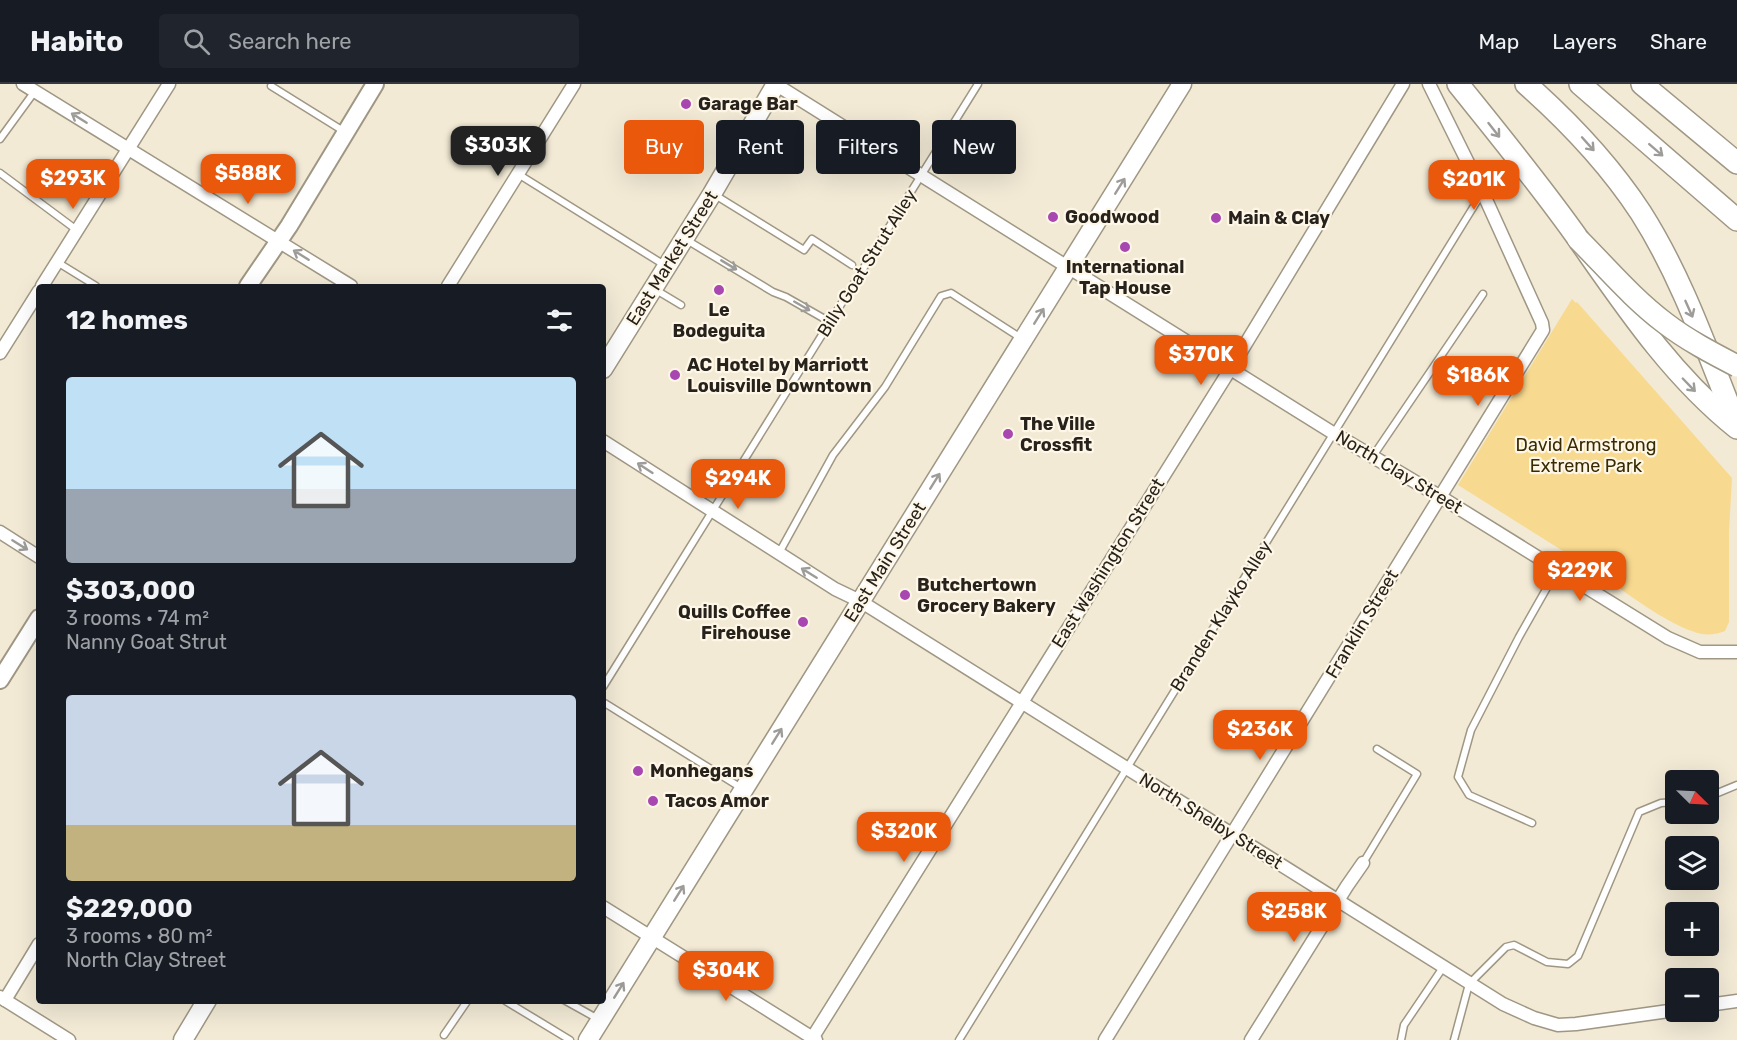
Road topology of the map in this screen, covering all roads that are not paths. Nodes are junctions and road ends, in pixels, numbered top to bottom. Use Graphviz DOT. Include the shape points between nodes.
graph roads {
  1 [pos="24,84"];
  2 [pos="170,84"];
  3 [pos="375,84"];
  4 [pos="574,84"];
  5 [pos="775,84"];
  6 [pos="978,84"];
  7 [pos="1182,84"];
  8 [pos="1403,84"];
  9 [pos="1429,84"];
  10 [pos="1458,84"];
  11 [pos="1526,84"];
  12 [pos="1580,84"];
  13 [pos="1642,84"];
  14 [pos="270,86"];
  15 [pos="35,91"];
  16 [pos="345,133"];
  17 [pos="0,139"];
  18 [pos="129,149"];
  19 [pos="1737,163"];
  20 [pos="0,173"];
  21 [pos="518,174"];
  22 [pos="921,175"];
  23 [pos="1483,193"];
  24 [pos="712,194"];
  25 [pos="1733,216"];
  26 [pos="78,231"];
  27 [pos="684,238"];
  28 [pos="1578,238"];
  29 [pos="278,241"];
  30 [pos="57,262"];
  31 [pos="852,265"];
  32 [pos="666,267"];
  33 [pos="1070,267"];
  34 [pos="43,284"];
  35 [pos="93,284"];
  36 [pos="249,284"];
  37 [pos="348,284"];
  38 [pos="449,284"];
  39 [pos="653,288"];
  40 [pos="1484,294"];
  41 [pos="36,296"];
  42 [pos="681,304"];
  43 [pos="830,322"];
  44 [pos="1024,340"];
  45 [pos="0,353"];
  46 [pos="606,364"];
  47 [pos="1737,366"];
  48 [pos="1230,369"];
  49 [pos="1737,427"];
  50 [pos="1333,433"];
  51 [pos="606,443"];
  52 [pos="1373,457"];
  53 [pos="1439,496"];
  54 [pos="713,511"];
  55 [pos="0,532"];
  56 [pos="778,553"];
  57 [pos="36,555"];
  58 [pos="1557,570"];
  59 [pos="860,601"];
  60 [pos="36,623"];
  61 [pos="1737,652"];
  62 [pos="0,680"];
  63 [pos="606,682"];
  64 [pos="1021,702"];
  65 [pos="606,704"];
  66 [pos="1377,749"];
  67 [pos="1127,768"];
  68 [pos="1737,785"];
  69 [pos="744,789"];
  70 [pos="1719,792"];
  71 [pos="1665,803"];
  72 [pos="1532,823"];
  73 [pos="1232,834"];
  74 [pos="1363,863"];
  75 [pos="1338,900"];
  76 [pos="606,909"];
  77 [pos="652,938"];
  78 [pos="36,949"];
  79 [pos="1444,966"];
  80 [pos="1469,984"];
  81 [pos="2,1001"];
  82 [pos="1737,1001"];
  83 [pos="1719,1003"];
  84 [pos="205,1004"];
  85 [pos="465,1004"];
  86 [pos="511,1004"];
  87 [pos="571,1004"];
  88 [pos="1665,1012"];
  89 [pos="600,1020"];
  90 [pos="444,1035"];
  91 [pos="813,1039"];
  92 [pos="69,1040"];
  93 [pos="183,1040"];
  94 [pos="570,1040"];
  95 [pos="588,1040"];
  96 [pos="959,1040"];
  97 [pos="1105,1040"];
  98 [pos="1251,1040"];
  99 [pos="1401,1040"];
  100 [pos="1454,1040"];
  1 -- 15 [label="street"];
  2 -- 18 [label="street"];
  3 -- 16 [label="street"];
  4 -- 21 [label="street"];
  5 -- 22 [label="street, North Clay Street"];
  5 -- 24 [label="main road, East Market Street"];
  6 -- 22 [label="lane, Billy Goat Strut Alley"];
  33 -- 7 [label="main road, East Main Street, one-way"];
  8 -- 48 [label="street, East Washington Street"];
  9 -- 23 [label="street"];
  10 -- 28 [label="highway, one-way"];
  11 -- 49 [label="highway, one-way" via="1592,148 1641,213 1667,260"];
  12 -- 25 [label="highway, one-way"];
  13 -- 19 [label="highway"];
  14 -- 16 [label="lane"];
  15 -- 17 [label="lane"];
  18 -- 15 [label="street, one-way"];
  16 -- 29 [label="street"];
  18 -- 26 [label="street"];
  18 -- 29 [label="street"];
  20 -- 26 [label="lane"];
  21 -- 32 [label="lane"];
  21 -- 38 [label="street"];
  22 -- 33 [label="street, North Clay Street"];
  22 -- 43 [label="lane, Billy Goat Strut Alley"];
  23 -- 50 [label="lane, Branden Klayko Alley"];
  23 -- 53 [label="street, Franklin Street" via="1543,330"];
  24 -- 27 [label="main road, East Market Street"];
  24 -- 31 [label="lane" via="804,250 812,239"];
  26 -- 30 [label="street"];
  27 -- 32 [label="main road, East Market Street"];
  27 -- 43 [label="lane, one-way"];
  28 -- 47 [label="highway, bridge" via="1664,323"];
  28 -- 49 [label="highway, one-way, bridge" via="1653,343 1687,383"];
  29 -- 36 [label="street"];
  37 -- 29 [label="street, one-way"];
  30 -- 34 [label="street"];
  30 -- 35 [label="lane"];
  32 -- 39 [label="main road, East Market Street"];
  44 -- 33 [label="main road, East Main Street, one-way"];
  33 -- 48 [label="street, North Clay Street"];
  39 -- 42 [label="lane"];
  39 -- 46 [label="main road, East Market Street"];
  40 -- 52 [label="lane"];
  41 -- 45 [label="street"];
  43 -- 54 [label="lane, Billy Goat Strut Alley"];
  44 -- 56 [label="lane" via="951,293 941,296 885,387 833,455"];
  59 -- 44 [label="main road, East Main Street, one-way"];
  48 -- 50 [label="street, North Clay Street"];
  48 -- 64 [label="street, East Washington Street"];
  50 -- 52 [label="street, North Clay Street"];
  50 -- 67 [label="lane, Branden Klayko Alley"];
  54 -- 51 [label="street, North Shelby Street, one-way"];
  52 -- 53 [label="street, North Clay Street"];
  53 -- 58 [label="street, North Clay Street"];
  53 -- 73 [label="street, Franklin Street"];
  54 -- 56 [label="street, North Shelby Street"];
  54 -- 63 [label="lane, Billy Goat Strut Alley"];
  55 -- 57 [label="street, one-way"];
  59 -- 56 [label="street, North Shelby Street, one-way"];
  58 -- 61 [label="street, North Clay Street" via="1668,638 1701,652"];
  58 -- 72 [label="lane" via="1472,730 1458,777 1469,795"];
  59 -- 64 [label="street, North Shelby Street"];
  69 -- 59 [label="main road, East Main Street, one-way"];
  60 -- 62 [label="street"];
  64 -- 67 [label="street, North Shelby Street"];
  64 -- 91 [label="street, East Washington Street"];
  65 -- 69 [label="lane"];
  66 -- 74 [label="lane" via="1417,774"];
  67 -- 73 [label="street, North Shelby Street"];
  67 -- 96 [label="lane, Branden Klayko Alley"];
  68 -- 70 [label="lane"];
  77 -- 69 [label="main road, East Main Street, one-way"];
  71 -- 80 [label="lane" via="1639,812 1578,956 1568,964 1547,962 1514,945 1506,947"];
  73 -- 75 [label="street, North Shelby Street"];
  73 -- 97 [label="street, Franklin Street"];
  74 -- 75 [label="street"];
  75 -- 79 [label="street, North Shelby Street"];
  75 -- 98 [label="street"];
  76 -- 77 [label="street"];
  89 -- 77 [label="main road, East Main Street, one-way"];
  77 -- 91 [label="street"];
  78 -- 81 [label="street"];
  79 -- 80 [label="street, North Shelby Street"];
  79 -- 99 [label="lane" via="1404,1025"];
  80 -- 88 [label="street, North Shelby Street" via="1503,1004 1558,1025"];
  80 -- 100 [label="lane"];
  81 -- 92 [label="street"];
  82 -- 83 [label="street"];
  84 -- 93 [label="main road"];
  85 -- 90 [label="lane"];
  86 -- 94 [label="lane"];
  87 -- 89 [label="lane"];
  89 -- 95 [label="main road, East Main Street"];
}
